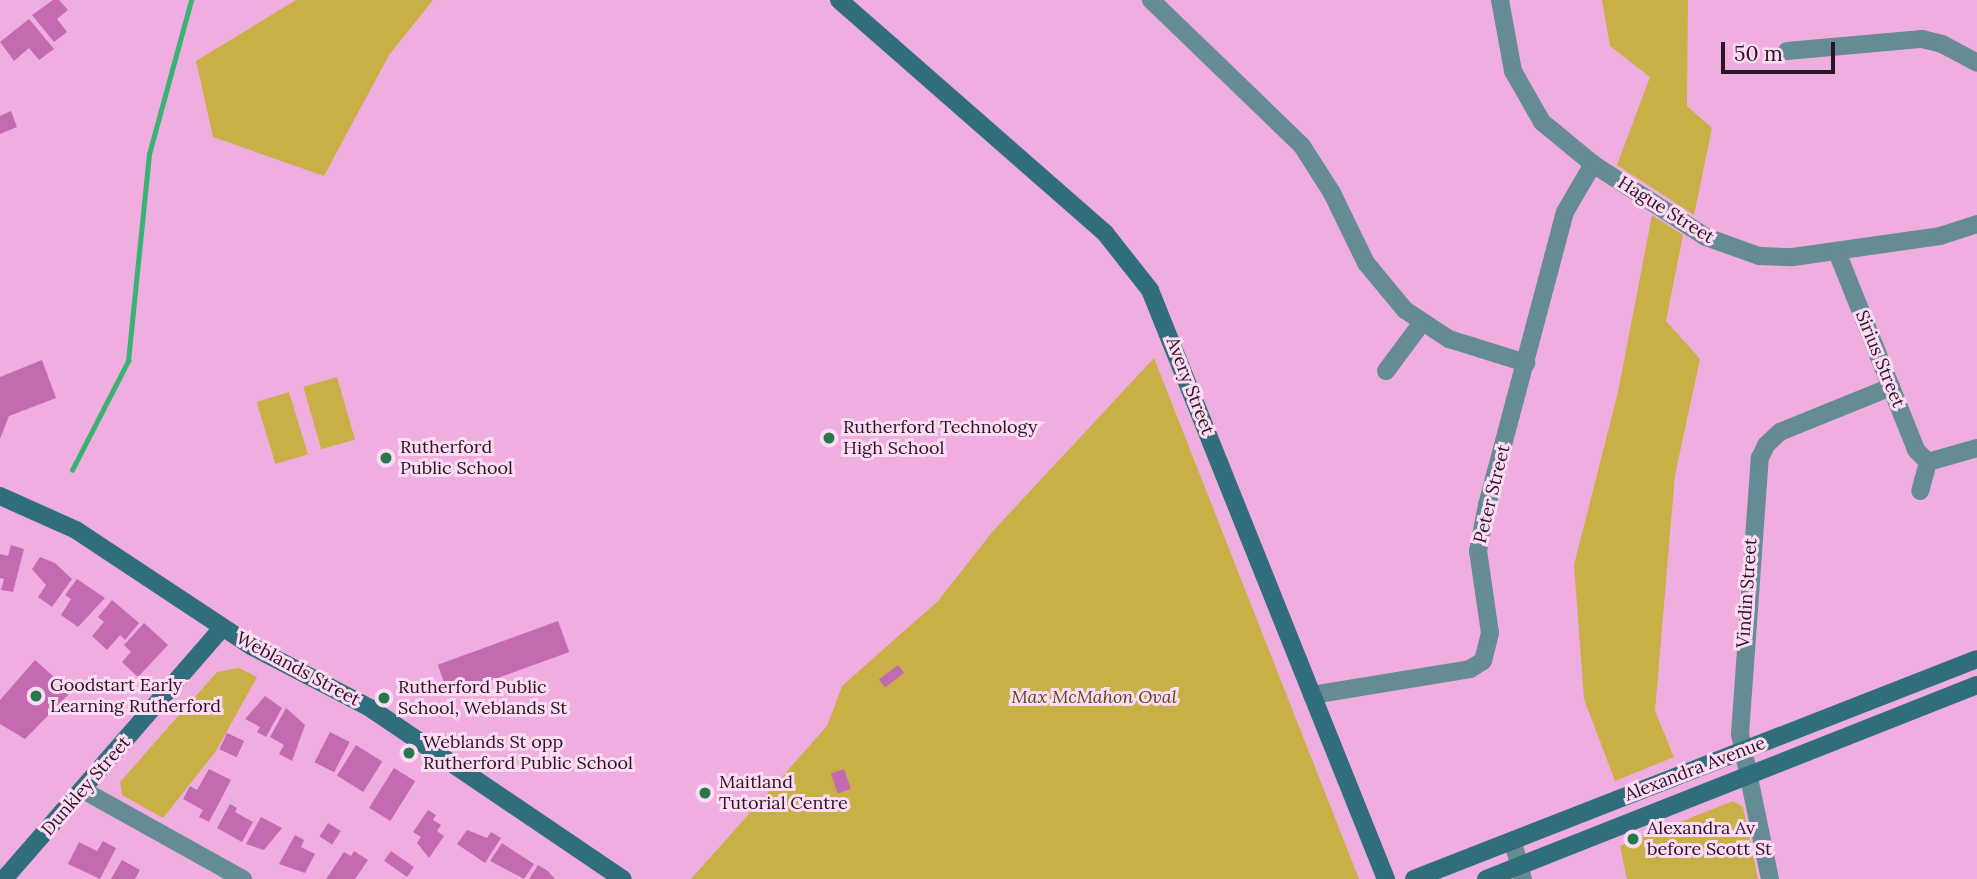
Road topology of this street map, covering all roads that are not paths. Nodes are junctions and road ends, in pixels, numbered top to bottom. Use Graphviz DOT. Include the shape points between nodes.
graph roads {
  1 [pos="839,0"];
  2 [pos="1151,0"];
  3 [pos="1500,0"];
  4 [pos="1787,51"];
  5 [pos="1977,63"];
  6 [pos="1593,164"];
  7 [pos="1977,224"];
  8 [pos="1837,252"];
  9 [pos="1421,324"];
  10 [pos="1526,363"];
  11 [pos="1386,371"];
  12 [pos="1891,387"];
  13 [pos="1977,448"];
  14 [pos="1928,462"];
  15 [pos="1920,491"];
  16 [pos="0,496"];
  17 [pos="222,628"];
  18 [pos="1977,659"];
  19 [pos="1977,685"];
  20 [pos="1312,695"];
  21 [pos="1741,751"];
  22 [pos="1746,775"];
  23 [pos="83,790"];
  24 [pos="1513,842"];
  25 [pos="1522,872"];
  26 [pos="4,879"];
  27 [pos="243,879"];
  28 [pos="623,879"];
  29 [pos="1386,879"];
  30 [pos="1414,879"];
  31 [pos="1486,879"];
  32 [pos="1770,879"];
  1 -- 20 [label="street, Avery Street" via="1105,233 1137,269 1175,347"];
  2 -- 9 [label="street" via="1302,146 1332,193 1366,263"];
  3 -- 6 [label="street, Hague Street" via="1504,38 1520,89 1542,122"];
  4 -- 5 [label="street" via="1922,39"];
  6 -- 8 [label="street, Hague Street" via="1729,247 1759,256"];
  6 -- 10 [label="street, Peter Street" via="1565,212"];
  7 -- 8 [label="street, Hague Street" via="1940,236"];
  8 -- 12 [label="street, Sirius Street"];
  9 -- 10 [label="street" via="1471,348"];
  9 -- 11 [label="street"];
  10 -- 20 [label="street, Peter Street" via="1478,551 1490,633 1483,661 1470,669"];
  12 -- 14 [label="street, Sirius Street" via="1916,450"];
  12 -- 21 [label="street, Vindin Street" via="1780,432 1766,444 1760,458 1740,688"];
  13 -- 14 [label="street"];
  14 -- 15 [label="street"];
  16 -- 17 [label="street, Weblands Street" via="76,530"];
  17 -- 23 [label="street, Dunkley Street"];
  17 -- 28 [label="street, Weblands Street" via="378,713"];
  18 -- 21 [label="street, Alexandra Avenue"];
  19 -- 22 [label="street, Alexandra Avenue"];
  20 -- 29 [label="street, Avery Street"];
  21 -- 22 [label="street, Vindin Street"];
  21 -- 24 [label="street, Alexandra Avenue"];
  22 -- 25 [label="street, Alexandra Avenue"];
  22 -- 32 [label="street, Vindin Street"];
  23 -- 26 [label="street, Dunkley Street"];
  23 -- 27 [label="street"];
  24 -- 25 [label="street"];
  24 -- 30 [label="street, Alexandra Avenue"];
  25 -- 31 [label="street, Alexandra Avenue"];
}
